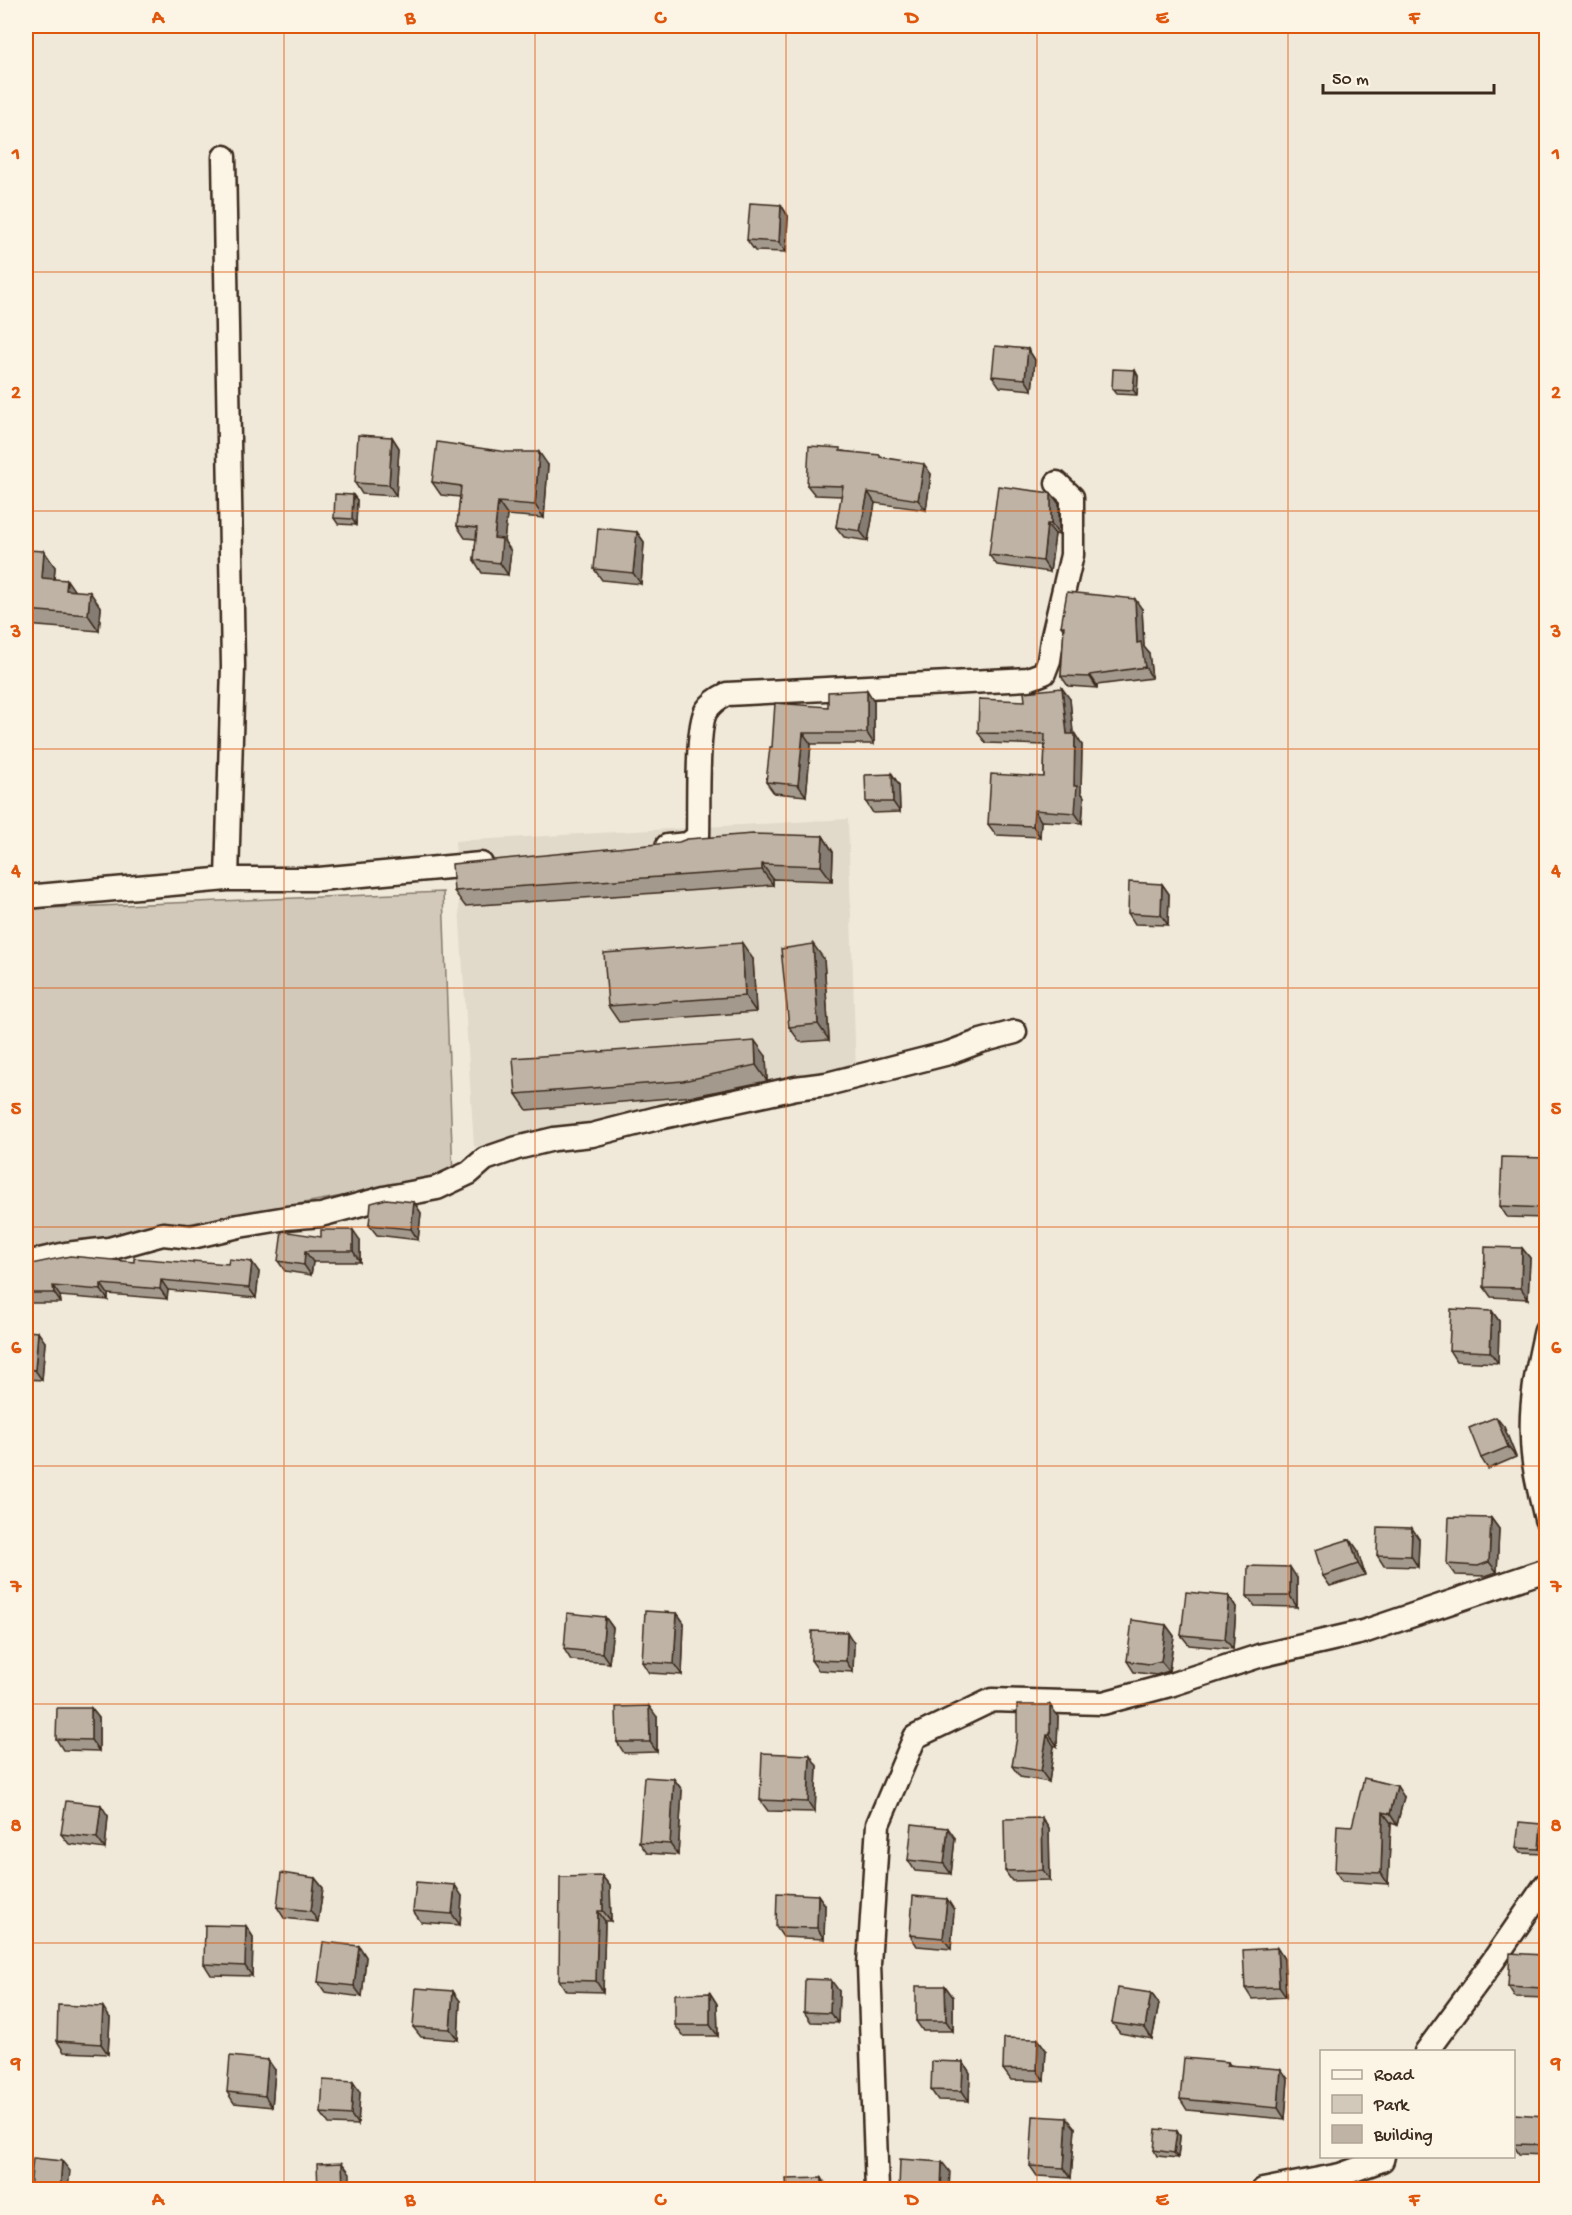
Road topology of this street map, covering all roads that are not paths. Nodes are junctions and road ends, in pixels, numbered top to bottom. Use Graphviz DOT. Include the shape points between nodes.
graph roads {
  1 [pos="224,157"];
  2 [pos="1057,483"];
  3 [pos="643,848"];
  4 [pos="504,861"];
  5 [pos="227,879"];
  6 [pos="26,897"];
  7 [pos="1015,1032"];
  8 [pos="26,1263"];
  9 [pos="1546,1330"];
  10 [pos="1546,1520"];
  11 [pos="1546,1570"];
  12 [pos="1546,1884"];
  13 [pos="1427,2050"];
  14 [pos="1383,2158"];
  15 [pos="877,2190"];
  16 [pos="1263,2190"];
  1 -- 5 [label="street" via="233,666"];
  2 -- 3 [label="street" via="1072,497 1072,555 1044,673 1028,679 728,694 716,700 705,713 700,733 699,836 688,844"];
  4 -- 5 [label="street" via="319,879"];
  5 -- 6 [label="street"];
  7 -- 8 [label="street" via="827,1084 658,1118 592,1136 554,1139 517,1148 485,1159 469,1173 437,1188 321,1215 239,1226 192,1238 163,1234 109,1249"];
  9 -- 10 [label="street" via="1533,1398 1532,1437"];
  11 -- 15 [label="street" via="1364,1632 1259,1656 1170,1686 1103,1703 992,1701 915,1737 878,1824 869,1964"];
  12 -- 13 [label="street"];
  14 -- 16 [label="street" via="1340,2175"];
}
